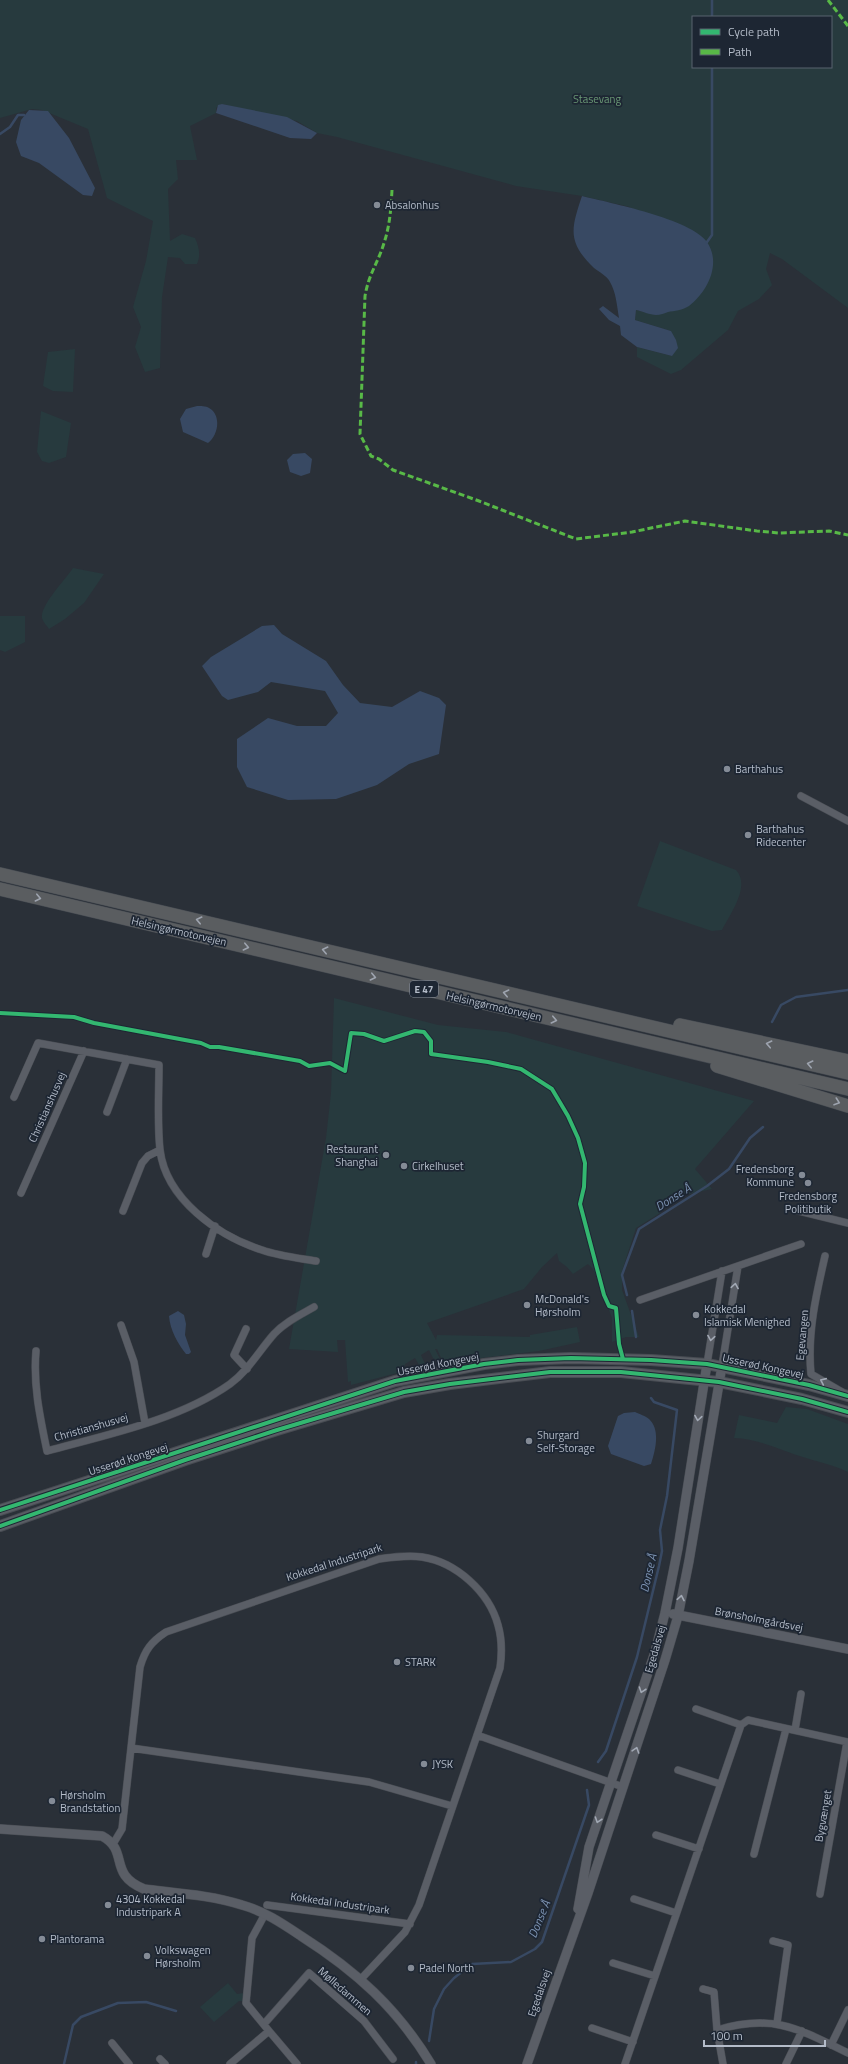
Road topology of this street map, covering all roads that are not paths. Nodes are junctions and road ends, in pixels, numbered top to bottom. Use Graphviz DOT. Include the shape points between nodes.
graph roads {
  1 [pos="801,796"];
  2 [pos="848,821"];
  3 [pos="0,874"];
  4 [pos="0,889"];
  5 [pos="606,1016"];
  6 [pos="653,1043"];
  7 [pos="84,1051"];
  8 [pos="128,1059"];
  9 [pos="848,1060"];
  10 [pos="848,1073"];
  11 [pos="848,1089"];
  12 [pos="14,1097"];
  13 [pos="848,1106"];
  14 [pos="107,1112"];
  15 [pos="160,1150"];
  16 [pos="21,1193"];
  17 [pos="123,1211"];
  18 [pos="799,1211"];
  19 [pos="848,1224"];
  20 [pos="215,1226"];
  21 [pos="801,1244"];
  22 [pos="206,1254"];
  23 [pos="825,1256"];
  24 [pos="316,1262"];
  25 [pos="738,1266"];
  26 [pos="722,1271"];
  27 [pos="640,1300"];
  28 [pos="314,1307"];
  29 [pos="121,1325"];
  30 [pos="246,1329"];
  31 [pos="36,1351"];
  32 [pos="707,1364"];
  33 [pos="722,1366"];
  34 [pos="247,1369"];
  35 [pos="705,1380"];
  36 [pos="719,1382"];
  37 [pos="848,1395"];
  38 [pos="848,1412"];
  39 [pos="145,1423"];
  40 [pos="0,1510"];
  41 [pos="0,1526"];
  42 [pos="665,1612"];
  43 [pos="678,1616"];
  44 [pos="848,1649"];
  45 [pos="801,1694"];
  46 [pos="696,1709"];
  47 [pos="740,1725"];
  48 [pos="786,1728"];
  49 [pos="795,1730"];
  50 [pos="477,1735"];
  51 [pos="847,1742"];
  52 [pos="131,1748"];
  53 [pos="678,1770"];
  54 [pos="611,1783"];
  55 [pos="720,1784"];
  56 [pos="623,1787"];
  57 [pos="452,1806"];
  58 [pos="0,1829"];
  59 [pos="656,1835"];
  60 [pos="113,1844"];
  61 [pos="698,1849"];
  62 [pos="754,1854"];
  63 [pos="595,1872"];
  64 [pos="820,1894"];
  65 [pos="634,1899"];
  66 [pos="266,1910"];
  67 [pos="676,1914"];
  68 [pos="410,1924"];
  69 [pos="574,1930"];
  70 [pos="773,1941"];
  71 [pos="613,1963"];
  72 [pos="655,1976"];
  73 [pos="361,1979"];
  74 [pos="703,1988"];
  75 [pos="848,2010"];
  76 [pos="777,2023"];
  77 [pos="264,2024"];
  78 [pos="592,2028"];
  79 [pos="717,2030"];
  80 [pos="269,2031"];
  81 [pos="802,2031"];
  82 [pos="633,2042"];
  83 [pos="112,2043"];
  84 [pos="831,2045"];
  85 [pos="848,2053"];
  86 [pos="393,2059"];
  87 [pos="129,2064"];
  88 [pos="230,2064"];
  89 [pos="296,2064"];
  90 [pos="431,2064"];
  91 [pos="527,2064"];
  92 [pos="625,2064"];
  93 [pos="723,2064"];
  94 [pos="786,2064"];
  1 -- 2 [label="street"];
  5 -- 3 [label="highway, Helsingørmotorvejen / E 47, one-way"];
  4 -- 6 [label="highway, Helsingørmotorvejen / E 47, one-way"];
  9 -- 5 [label="highway, one-way" via="663,1021"];
  10 -- 5 [label="highway, Helsingørmotorvejen / E 47, one-way"];
  6 -- 11 [label="highway, Helsingørmotorvejen / E 47"];
  6 -- 13 [label="highway, one-way" via="714,1066"];
  7 -- 8 [label="street"];
  7 -- 12 [label="street" via="38,1043"];
  7 -- 16 [label="street, Christianshusvej"];
  8 -- 14 [label="street"];
  8 -- 15 [label="street" via="159,1065"];
  15 -- 17 [label="street" via="148,1156 142,1163"];
  15 -- 20 [label="street" via="166,1173 176,1192 194,1211"];
  18 -- 19 [label="street"];
  20 -- 22 [label="street"];
  20 -- 24 [label="street" via="263,1251"];
  21 -- 25 [label="street"];
  37 -- 23 [label="street, Egevangen, one-way" via="811,1374 811,1328"];
  25 -- 26 [label="street"];
  33 -- 25 [label="street, one-way"];
  26 -- 27 [label="street"];
  26 -- 32 [label="street, one-way"];
  28 -- 34 [label="street, Christianshusvej" via="289,1321 274,1334"];
  29 -- 39 [label="street, Christianshusvej" via="134,1362"];
  30 -- 34 [label="street" via="234,1355"];
  31 -- 39 [label="street, Christianshusvej" via="34,1371 37,1402 47,1450"];
  32 -- 33 [label="main road, Usserød Kongevej"];
  32 -- 35 [label="street, Egedalsvej"];
  32 -- 40 [label="main road, Usserød Kongevej" via="571,1358 518,1360 437,1372 395,1381"];
  33 -- 36 [label="street, Egedalsvej"];
  33 -- 37 [label="main road, Usserød Kongevej"];
  34 -- 39 [label="street, Christianshusvej" via="231,1384 212,1395"];
  35 -- 36 [label="main road, Usserød Kongevej"];
  35 -- 41 [label="main road, Usserød Kongevej" via="621,1372 550,1372 404,1392 185,1460"];
  35 -- 42 [label="street, Egedalsvej, one-way"];
  36 -- 38 [label="main road, Usserød Kongevej" via="802,1399"];
  43 -- 36 [label="street, Egedalsvej, one-way"];
  42 -- 43 [label="street, Brønsholmgårdsvej"];
  42 -- 54 [label="street, Egedalsvej, one-way" via="655,1652"];
  43 -- 44 [label="street, Brønsholmgårdsvej"];
  56 -- 43 [label="street, Egedalsvej, one-way"];
  45 -- 49 [label="street"];
  46 -- 47 [label="street, Bygvænget"];
  47 -- 48 [label="street, Bygvænget" via="748,1720"];
  47 -- 55 [label="street"];
  48 -- 49 [label="street, Bygvænget"];
  48 -- 62 [label="street"];
  49 -- 51 [label="street, Bygvænget"];
  50 -- 52 [label="street, Kokkedal Industripark" via="500,1668 501,1644 496,1619 485,1599 460,1573 445,1563 422,1557 401,1556 378,1558 166,1632 154,1640 144,1652 140,1667"];
  50 -- 54 [label="street"];
  50 -- 57 [label="street, Kokkedal Industripark"];
  51 -- 64 [label="street, Bygvænget"];
  52 -- 57 [label="street" via="369,1782"];
  52 -- 60 [label="street, Kokkedal Industripark" via="122,1829"];
  53 -- 55 [label="street"];
  54 -- 56 [label="street"];
  54 -- 63 [label="street" via="616,1791 596,1855"];
  54 -- 69 [label="street, Egedalsvej, one-way" via="589,1847"];
  55 -- 61 [label="street"];
  56 -- 63 [label="street, Egedalsvej"];
  57 -- 68 [label="street, Kokkedal Industripark"];
  58 -- 60 [label="street" via="102,1836"];
  59 -- 61 [label="street"];
  60 -- 66 [label="street, Kokkedal Industripark" via="120,1869 134,1885 144,1889 228,1901"];
  61 -- 67 [label="street"];
  63 -- 69 [label="street, Egedalsvej"];
  65 -- 67 [label="street"];
  66 -- 68 [label="street, Kokkedal Industripark"];
  66 -- 73 [label="street, Kokkedal Industripark" via="335,1957"];
  66 -- 77 [label="street" via="252,1938 246,2003"];
  67 -- 72 [label="street"];
  68 -- 73 [label="street, Kokkedal Industripark"];
  69 -- 91 [label="street, Egedalsvej"];
  70 -- 76 [label="street" via="788,1945"];
  71 -- 72 [label="street"];
  72 -- 82 [label="street"];
  73 -- 90 [label="street, Kokkedal Industripark" via="398,2016"];
  74 -- 79 [label="street" via="714,1992"];
  75 -- 84 [label="street"];
  76 -- 79 [label="street" via="737,2024"];
  76 -- 81 [label="street"];
  77 -- 80 [label="street"];
  77 -- 86 [label="street, Mølledammen" via="309,1973 364,2021"];
  78 -- 82 [label="street"];
  79 -- 93 [label="street"];
  80 -- 88 [label="street"];
  80 -- 89 [label="street"];
  81 -- 84 [label="street"];
  81 -- 94 [label="street"];
  82 -- 92 [label="street"];
  83 -- 87 [label="street"];
  84 -- 85 [label="street"];
}
